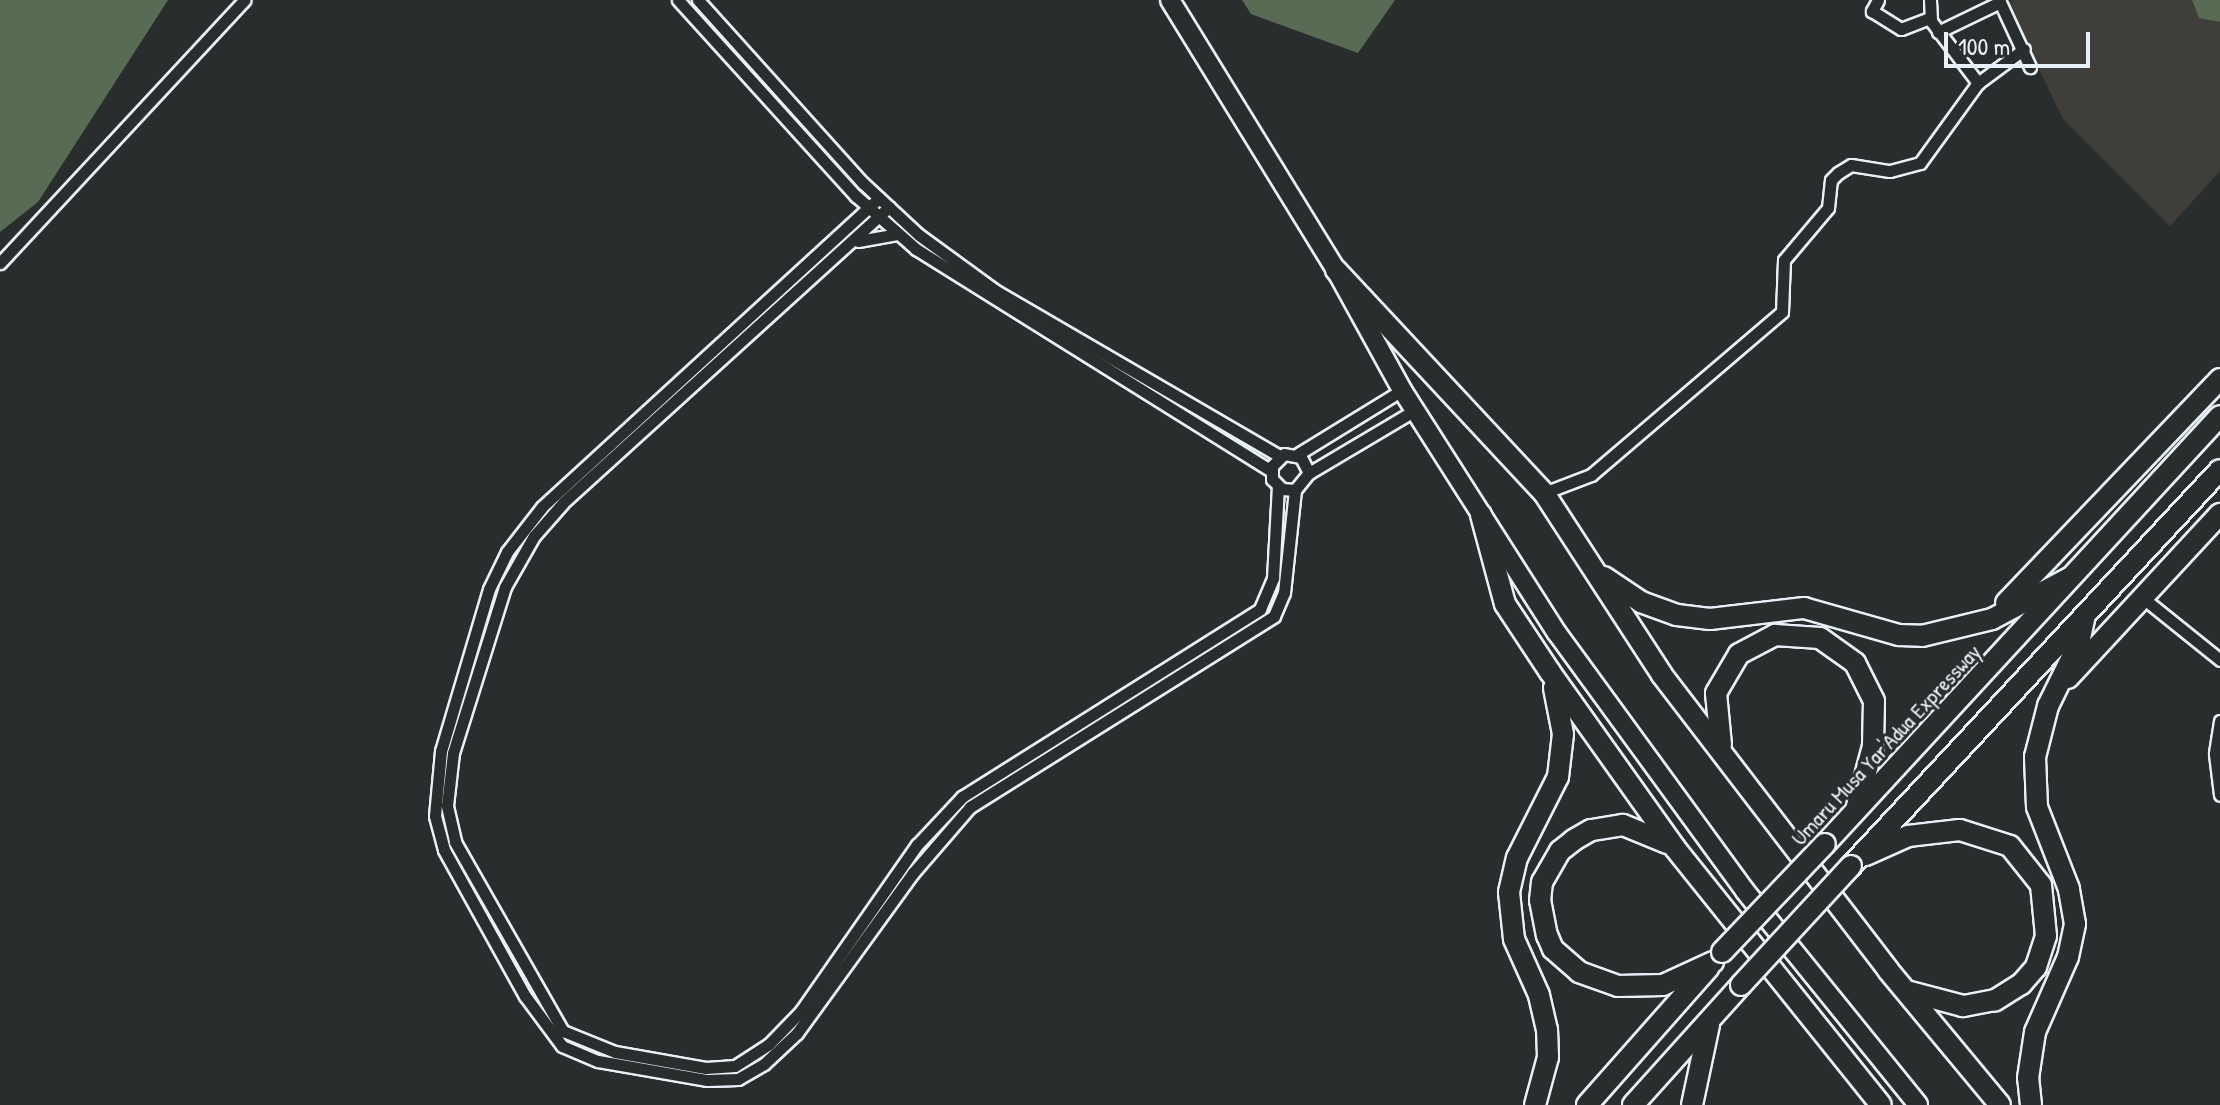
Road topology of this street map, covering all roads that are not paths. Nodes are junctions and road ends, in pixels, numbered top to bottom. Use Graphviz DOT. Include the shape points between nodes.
graph roads {
  1 [pos="244,0"];
  2 [pos="678,0"];
  3 [pos="698,0"];
  4 [pos="1170,0"];
  5 [pos="1878,0"];
  6 [pos="1930,0"];
  7 [pos="1999,1"];
  8 [pos="1930,18"];
  9 [pos="1938,32"];
  10 [pos="2024,49"];
  11 [pos="2030,67"];
  12 [pos="1978,83"];
  13 [pos="856,196"];
  14 [pos="879,198"];
  15 [pos="889,207"];
  16 [pos="869,208"];
  17 [pos="879,218"];
  18 [pos="852,225"];
  19 [pos="898,234"];
  20 [pos="854,243"];
  21 [pos="0,263"];
  22 [pos="1336,270"];
  23 [pos="2220,379"];
  24 [pos="1402,390"];
  25 [pos="1170,393"];
  26 [pos="1164,405"];
  27 [pos="1415,410"];
  28 [pos="2220,416"];
  29 [pos="1298,454"];
  30 [pos="1280,456"];
  31 [pos="2220,470"];
  32 [pos="1271,471"];
  33 [pos="1309,473"];
  34 [pos="1278,487"];
  35 [pos="1295,490"];
  36 [pos="1544,493"];
  37 [pos="2220,514"];
  38 [pos="1481,515"];
  39 [pos="1598,573"];
  40 [pos="2079,574"];
  41 [pos="2143,598"];
  42 [pos="2085,615"];
  43 [pos="1980,621"];
  44 [pos="1221,635"];
  45 [pos="1229,647"];
  46 [pos="2220,660"];
  47 [pos="1550,672"];
  48 [pos="2059,686"];
  49 [pos="1128,690"];
  50 [pos="1135,703"];
  51 [pos="2220,721"];
  52 [pos="1043,743"];
  53 [pos="1050,755"];
  54 [pos="1724,756"];
  55 [pos="2220,795"];
  56 [pos="1855,813"];
  57 [pos="1675,848"];
  58 [pos="1855,862"];
  59 [pos="1718,957"];
  60 [pos="1908,991"];
  61 [pos="1710,1021"];
  62 [pos="755,1053"];
  63 [pos="764,1064"];
  64 [pos="1854,1075"];
  65 [pos="1535,1105"];
  66 [pos="1587,1105"];
  67 [pos="1633,1105"];
  68 [pos="1692,1105"];
  69 [pos="1860,1105"];
  70 [pos="1881,1105"];
  71 [pos="1918,1105"];
  72 [pos="2000,1105"];
  73 [pos="2031,1105"];
  1 -- 21 [label="street"];
  2 -- 13 [label="street"];
  3 -- 14 [label="street"];
  4 -- 22 [label="main road"];
  5 -- 8 [label="street" via="1872,11 1901,29"];
  6 -- 8 [label="street"];
  7 -- 9 [label="street"];
  7 -- 10 [label="street"];
  8 -- 9 [label="street"];
  9 -- 12 [label="street"];
  10 -- 11 [label="street"];
  10 -- 12 [label="street"];
  12 -- 36 [label="street" via="1920,163 1890,171 1851,165 1831,180 1828,208 1784,260 1782,312 1765,331 1591,475"];
  13 -- 16 [label="street"];
  13 -- 18 [label="street" via="858,211"];
  14 -- 15 [label="street"];
  14 -- 16 [label="street"];
  15 -- 17 [label="street"];
  15 -- 25 [label="street" via="996,291"];
  16 -- 17 [label="street"];
  16 -- 18 [label="street"];
  17 -- 19 [label="street"];
  17 -- 20 [label="street"];
  18 -- 63 [label="street" via="636,417 522,531 489,589 434,779 435,816 444,850 525,996 562,1046 598,1061 707,1080 738,1079"];
  19 -- 20 [label="street"];
  19 -- 26 [label="street" via="991,300"];
  20 -- 62 [label="street" via="563,503 534,536 505,587 449,775 447,806 455,842 563,1031 615,1052 706,1068 735,1066"];
  22 -- 24 [label="main road"];
  22 -- 36 [label="highway"];
  23 -- 43 [label="highway, Umaru Musa Yar'Adua Expressway" via="2013,598"];
  24 -- 27 [label="main road"];
  24 -- 29 [label="street"];
  25 -- 26 [label="street"];
  25 -- 30 [label="street"];
  26 -- 32 [label="street"];
  27 -- 33 [label="street"];
  27 -- 38 [label="main road"];
  28 -- 40 [label="highway, Umaru Musa Yar'Adua Expressway"];
  29 -- 30 [label="street"];
  29 -- 33 [label="street"];
  30 -- 32 [label="street"];
  31 -- 42 [label="highway"];
  32 -- 34 [label="street"];
  33 -- 35 [label="street"];
  34 -- 35 [label="street"];
  34 -- 44 [label="street" via="1270,592 1252,616"];
  35 -- 45 [label="street" via="1282,601 1267,622"];
  36 -- 39 [label="highway"];
  37 -- 41 [label="highway"];
  38 -- 47 [label="highway" via="1505,604"];
  38 -- 71 [label="main road" via="1614,716 1819,987"];
  39 -- 43 [label="highway" via="1641,602 1693,618 1804,608 1899,635 1922,636"];
  39 -- 54 [label="highway" via="1662,675"];
  40 -- 43 [label="highway"];
  40 -- 56 [label="highway, Umaru Musa Yar'Adua Expressway"];
  41 -- 46 [label="street"];
  41 -- 48 [label="highway"];
  42 -- 48 [label="highway"];
  42 -- 58 [label="highway"];
  44 -- 45 [label="street"];
  44 -- 49 [label="street"];
  45 -- 50 [label="street"];
  47 -- 57 [label="highway"];
  47 -- 65 [label="highway" via="1562,719 1562,761 1553,792 1517,858 1509,892 1514,939 1539,995 1547,1030 1548,1057"];
  48 -- 73 [label="highway" via="2039,734 2035,790 2069,889 2075,924 2068,957 2042,1009 2029,1054"];
  49 -- 50 [label="street"];
  49 -- 52 [label="street"];
  50 -- 53 [label="street"];
  51 -- 55 [label="street" via="2215,754"];
  52 -- 53 [label="street"];
  52 -- 62 [label="street" via="980,783 934,825 801,1011"];
  53 -- 63 [label="street" via="957,819 797,1033"];
  54 -- 56 [label="highway" via="1714,707 1729,665 1751,644 1775,635 1820,638 1855,663 1874,701 1873,746"];
  54 -- 60 [label="highway"];
  56 -- 59 [label="highway, Umaru Musa Yar'Adua Expressway, bridge"];
  57 -- 59 [label="highway" via="1623,825 1591,830 1574,840 1560,851 1542,882 1547,935 1553,949 1579,972 1618,986 1663,985"];
  57 -- 64 [label="highway"];
  58 -- 60 [label="highway" via="1908,836 1960,830 2010,846 2041,885 2048,917 2042,952 2029,977 2010,992 1963,1006"];
  58 -- 61 [label="highway, bridge"];
  59 -- 66 [label="highway, Umaru Musa Yar'Adua Expressway"];
  60 -- 72 [label="highway"];
  61 -- 67 [label="highway"];
  61 -- 68 [label="highway"];
  62 -- 63 [label="street"];
  64 -- 69 [label="highway"];
  64 -- 70 [label="highway"];
}
